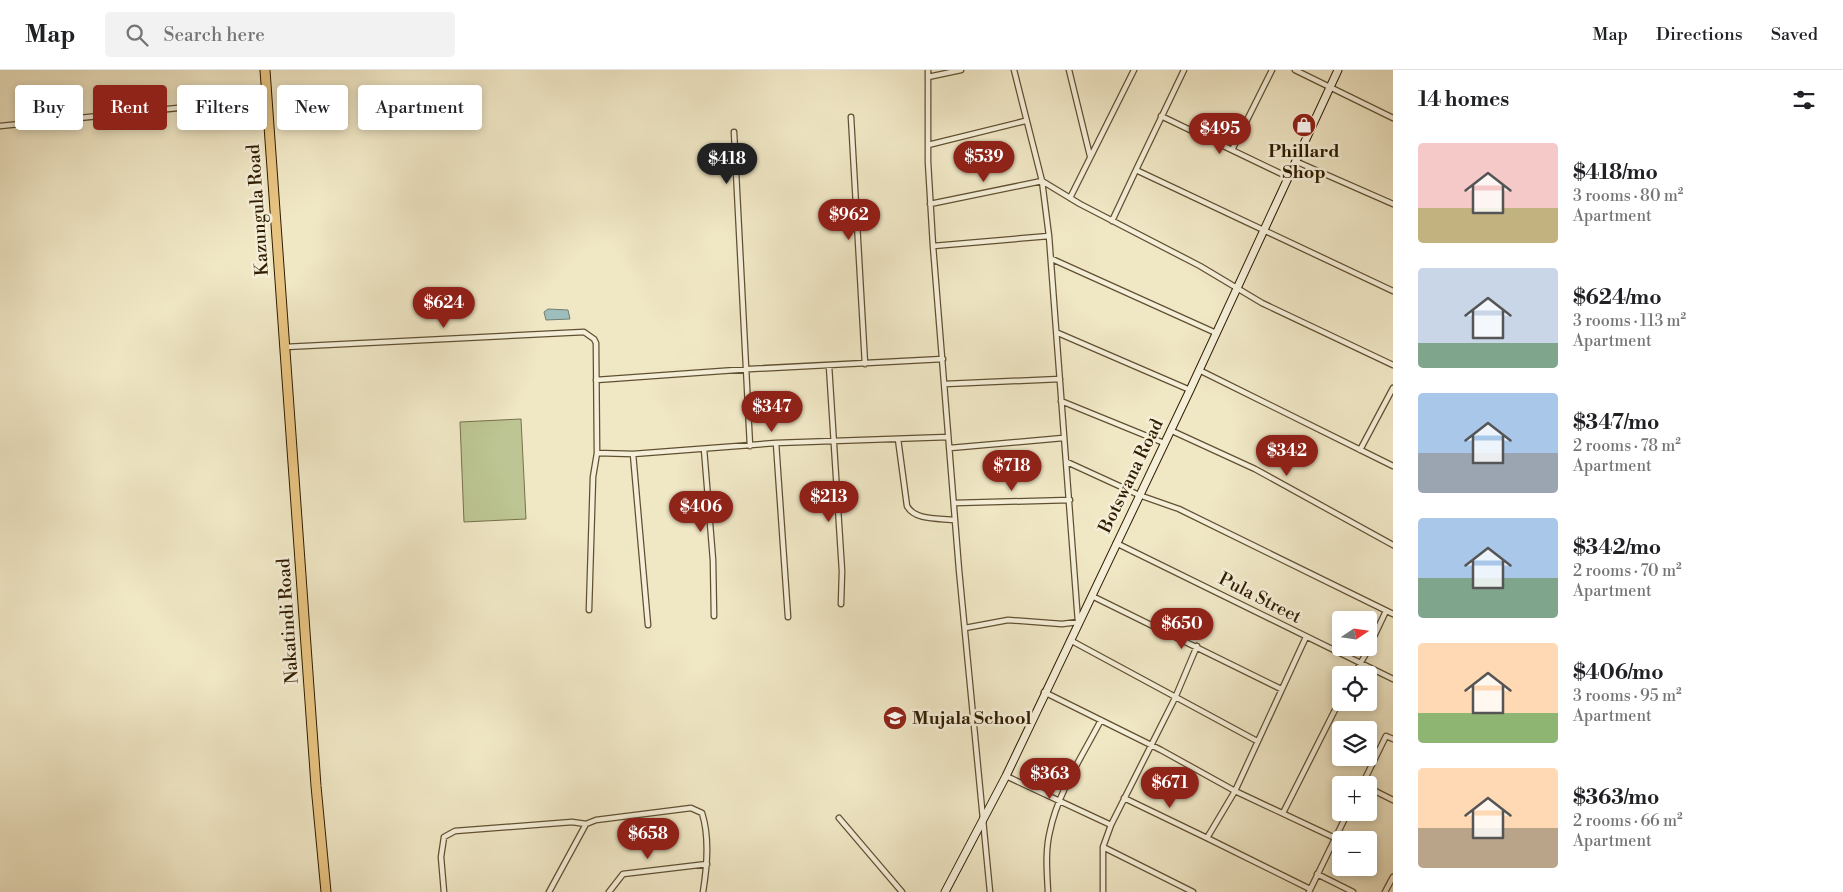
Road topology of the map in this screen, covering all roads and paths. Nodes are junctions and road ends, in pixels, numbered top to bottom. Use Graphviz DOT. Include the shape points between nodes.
graph roads {
  1 [pos="265,70"];
  2 [pos="928,70"];
  3 [pos="961,70"];
  4 [pos="1014,70"];
  5 [pos="1070,70"];
  6 [pos="1134,70"];
  7 [pos="1184,70"];
  8 [pos="1272,70"];
  9 [pos="1295,70"];
  10 [pos="1338,70"];
  11 [pos="928,77"];
  12 [pos="266,85"];
  13 [pos="1330,87"];
  14 [pos="267,99"];
  15 [pos="177,108"];
  16 [pos="1161,116"];
  17 [pos="851,117"];
  18 [pos="1393,118"];
  19 [pos="1025,120"];
  20 [pos="0,126"];
  21 [pos="734,132"];
  22 [pos="928,145"];
  23 [pos="1232,150"];
  24 [pos="1090,157"];
  25 [pos="1295,161"];
  26 [pos="1136,170"];
  27 [pos="1288,177"];
  28 [pos="1042,181"];
  29 [pos="1070,198"];
  30 [pos="930,204"];
  31 [pos="1393,204"];
  32 [pos="1112,221"];
  33 [pos="1264,230"];
  34 [pos="1049,236"];
  35 [pos="933,246"];
  36 [pos="1052,259"];
  37 [pos="1236,290"];
  38 [pos="1393,291"];
  39 [pos="1058,333"];
  40 [pos="1216,333"];
  41 [pos="285,347"];
  42 [pos="943,359"];
  43 [pos="865,364"];
  44 [pos="1393,365"];
  45 [pos="829,366"];
  46 [pos="745,370"];
  47 [pos="1199,370"];
  48 [pos="1060,379"];
  49 [pos="596,380"];
  50 [pos="944,384"];
  51 [pos="1393,388"];
  52 [pos="1190,390"];
  53 [pos="1061,401"];
  54 [pos="1170,430"];
  55 [pos="948,437"];
  56 [pos="1063,438"];
  57 [pos="898,439"];
  58 [pos="833,442"];
  59 [pos="776,443"];
  60 [pos="1164,443"];
  61 [pos="750,446"];
  62 [pos="950,448"];
  63 [pos="704,449"];
  64 [pos="1360,450"];
  65 [pos="596,453"];
  66 [pos="633,454"];
  67 [pos="1067,462"];
  68 [pos="1393,466"];
  69 [pos="1139,495"];
  70 [pos="1070,500"];
  71 [pos="955,503"];
  72 [pos="955,520"];
  73 [pos="1115,543"];
  74 [pos="1393,545"];
  75 [pos="1090,595"];
  76 [pos="841,604"];
  77 [pos="589,610"];
  78 [pos="1386,611"];
  79 [pos="1393,614"];
  80 [pos="714,616"];
  81 [pos="788,617"];
  82 [pos="1078,622"];
  83 [pos="648,625"];
  84 [pos="965,628"];
  85 [pos="1378,628"];
  86 [pos="1306,638"];
  87 [pos="1070,640"];
  88 [pos="1197,646"];
  89 [pos="1364,656"];
  90 [pos="1361,663"];
  91 [pos="1359,666"];
  92 [pos="1393,679"];
  93 [pos="1281,689"];
  94 [pos="1044,692"];
  95 [pos="1175,698"];
  96 [pos="1334,711"];
  97 [pos="1101,720"];
  98 [pos="1393,739"];
  99 [pos="1257,741"];
  100 [pos="1150,745"];
  101 [pos="1006,776"];
  102 [pos="1366,776"];
  103 [pos="1235,791"];
  104 [pos="1377,792"];
  105 [pos="1124,798"];
  106 [pos="1060,800"];
  107 [pos="1393,800"];
  108 [pos="1283,813"];
  109 [pos="839,818"];
  110 [pos="982,823"];
  111 [pos="586,824"];
  112 [pos="1112,824"];
  113 [pos="1332,837"];
  114 [pos="1207,838"];
  115 [pos="1332,844"];
  116 [pos="1104,847"];
  117 [pos="707,864"];
  118 [pos="1316,874"];
  119 [pos="1393,877"];
  120 [pos="900,890"];
  121 [pos="1310,891"];
  122 [pos="326,892"];
  123 [pos="444,892"];
  124 [pos="549,892"];
  125 [pos="609,892"];
  126 [pos="703,892"];
  127 [pos="892,892"];
  128 [pos="945,892"];
  129 [pos="990,892"];
  130 [pos="1048,892"];
  131 [pos="1103,892"];
  132 [pos="1193,892"];
  133 [pos="1353,892"];
  134 [pos="1385,892"];
  1 -- 12 [label="highway, Kazungula Road"];
  2 -- 11 [label="street"];
  3 -- 11 [label="street"];
  4 -- 19 [label="street"];
  5 -- 24 [label="street"];
  6 -- 24 [label="street"];
  7 -- 16 [label="street"];
  8 -- 23 [label="street"];
  9 -- 13 [label="street"];
  10 -- 13 [label="street, Botswana Road"];
  11 -- 22 [label="street"];
  13 -- 18 [label="street"];
  13 -- 25 [label="street, Botswana Road"];
  14 -- 41 [label="highway, Kazungula Road"];
  15 -- 20 [label="street"];
  16 -- 23 [label="street"];
  16 -- 26 [label="street"];
  17 -- 43 [label="street"];
  19 -- 22 [label="street"];
  19 -- 28 [label="street"];
  21 -- 46 [label="street"];
  22 -- 30 [label="street"];
  23 -- 27 [label="street"];
  24 -- 29 [label="street"];
  25 -- 27 [label="street, Botswana Road"];
  25 -- 31 [label="street"];
  26 -- 32 [label="street"];
  26 -- 33 [label="street"];
  27 -- 33 [label="street, Botswana Road"];
  28 -- 29 [label="street"];
  28 -- 30 [label="street"];
  28 -- 34 [label="street"];
  29 -- 32 [label="street"];
  30 -- 35 [label="street"];
  32 -- 37 [label="street" via="1200,266"];
  33 -- 37 [label="street, Botswana Road"];
  33 -- 38 [label="street"];
  34 -- 35 [label="street"];
  34 -- 36 [label="street"];
  35 -- 42 [label="street"];
  36 -- 39 [label="street"];
  36 -- 40 [label="street"];
  37 -- 40 [label="street, Botswana Road"];
  37 -- 44 [label="street"];
  39 -- 48 [label="street"];
  39 -- 52 [label="street"];
  40 -- 47 [label="street, Botswana Road"];
  41 -- 49 [label="street" via="584,332 596,343"];
  41 -- 122 [label="highway, Nakatindi Road"];
  42 -- 43 [label="street"];
  42 -- 50 [label="street"];
  43 -- 45 [label="street"];
  45 -- 46 [label="street"];
  45 -- 58 [label="street"];
  46 -- 49 [label="street"];
  46 -- 61 [label="street"];
  47 -- 52 [label="street, Botswana Road"];
  47 -- 64 [label="street"];
  48 -- 50 [label="street"];
  48 -- 53 [label="street"];
  49 -- 65 [label="street"];
  50 -- 55 [label="street"];
  51 -- 64 [label="street"];
  52 -- 54 [label="street, Botswana Road"];
  53 -- 56 [label="street"];
  53 -- 60 [label="street"];
  54 -- 60 [label="street, Botswana Road"];
  54 -- 74 [label="street" via="1255,469"];
  55 -- 57 [label="street"];
  55 -- 62 [label="street"];
  56 -- 62 [label="street"];
  56 -- 67 [label="street"];
  57 -- 58 [label="street"];
  57 -- 72 [label="street" via="910,511 916,516"];
  58 -- 59 [label="street"];
  58 -- 76 [label="street" via="842,571"];
  59 -- 61 [label="street"];
  59 -- 81 [label="street"];
  60 -- 69 [label="street, Botswana Road"];
  61 -- 63 [label="street"];
  62 -- 71 [label="street"];
  63 -- 66 [label="street"];
  63 -- 80 [label="street"];
  64 -- 68 [label="street"];
  65 -- 66 [label="street"];
  65 -- 77 [label="street"];
  66 -- 83 [label="street"];
  67 -- 69 [label="street"];
  67 -- 70 [label="street"];
  69 -- 73 [label="street, Botswana Road"];
  69 -- 78 [label="street" via="1179,509"];
  70 -- 71 [label="street"];
  70 -- 82 [label="street"];
  71 -- 72 [label="street"];
  72 -- 84 [label="street"];
  73 -- 75 [label="street, Botswana Road"];
  73 -- 86 [label="street, Pula Street"];
  75 -- 82 [label="street, Botswana Road"];
  75 -- 88 [label="street"];
  78 -- 79 [label="street"];
  78 -- 85 [label="street"];
  82 -- 84 [label="street" via="1062,624 1019,619"];
  82 -- 87 [label="street, Botswana Road"];
  84 -- 110 [label="street"];
  86 -- 90 [label="street, Pula Street"];
  86 -- 93 [label="street"];
  87 -- 94 [label="street, Botswana Road"];
  87 -- 95 [label="street"];
  88 -- 93 [label="street"];
  88 -- 95 [label="street"];
  89 -- 90 [label="street"];
  90 -- 91 [label="street"];
  90 -- 92 [label="street, Pula Street"];
  93 -- 99 [label="street"];
  94 -- 97 [label="street"];
  94 -- 101 [label="street, Botswana Road"];
  95 -- 99 [label="street"];
  95 -- 100 [label="street"];
  96 -- 108 [label="street"];
  97 -- 100 [label="street"];
  97 -- 106 [label="street"];
  98 -- 102 [label="street" via="1386,736"];
  99 -- 103 [label="street"];
  100 -- 103 [label="street"];
  100 -- 105 [label="street"];
  101 -- 106 [label="street"];
  101 -- 110 [label="street, Botswana Road"];
  103 -- 108 [label="street"];
  103 -- 114 [label="street"];
  104 -- 107 [label="street"];
  105 -- 112 [label="street"];
  105 -- 114 [label="street"];
  106 -- 112 [label="street"];
  106 -- 130 [label="street" via="1046,855"];
  108 -- 113 [label="street"];
  109 -- 120 [label="street"];
  110 -- 128 [label="street, Botswana Road"];
  110 -- 129 [label="street"];
  111 -- 117 [label="street" via="691,808 699,810 705,822"];
  111 -- 123 [label="street" via="572,822 454,831 444,837 441,857"];
  111 -- 124 [label="street"];
  112 -- 116 [label="street"];
  114 -- 121 [label="street"];
  115 -- 118 [label="street"];
  116 -- 131 [label="street"];
  116 -- 132 [label="street"];
  117 -- 125 [label="street" via="623,874"];
  117 -- 126 [label="street"];
  118 -- 121 [label="street"];
  118 -- 133 [label="street"];
  119 -- 134 [label="street"];
  120 -- 127 [label="street"];
}
